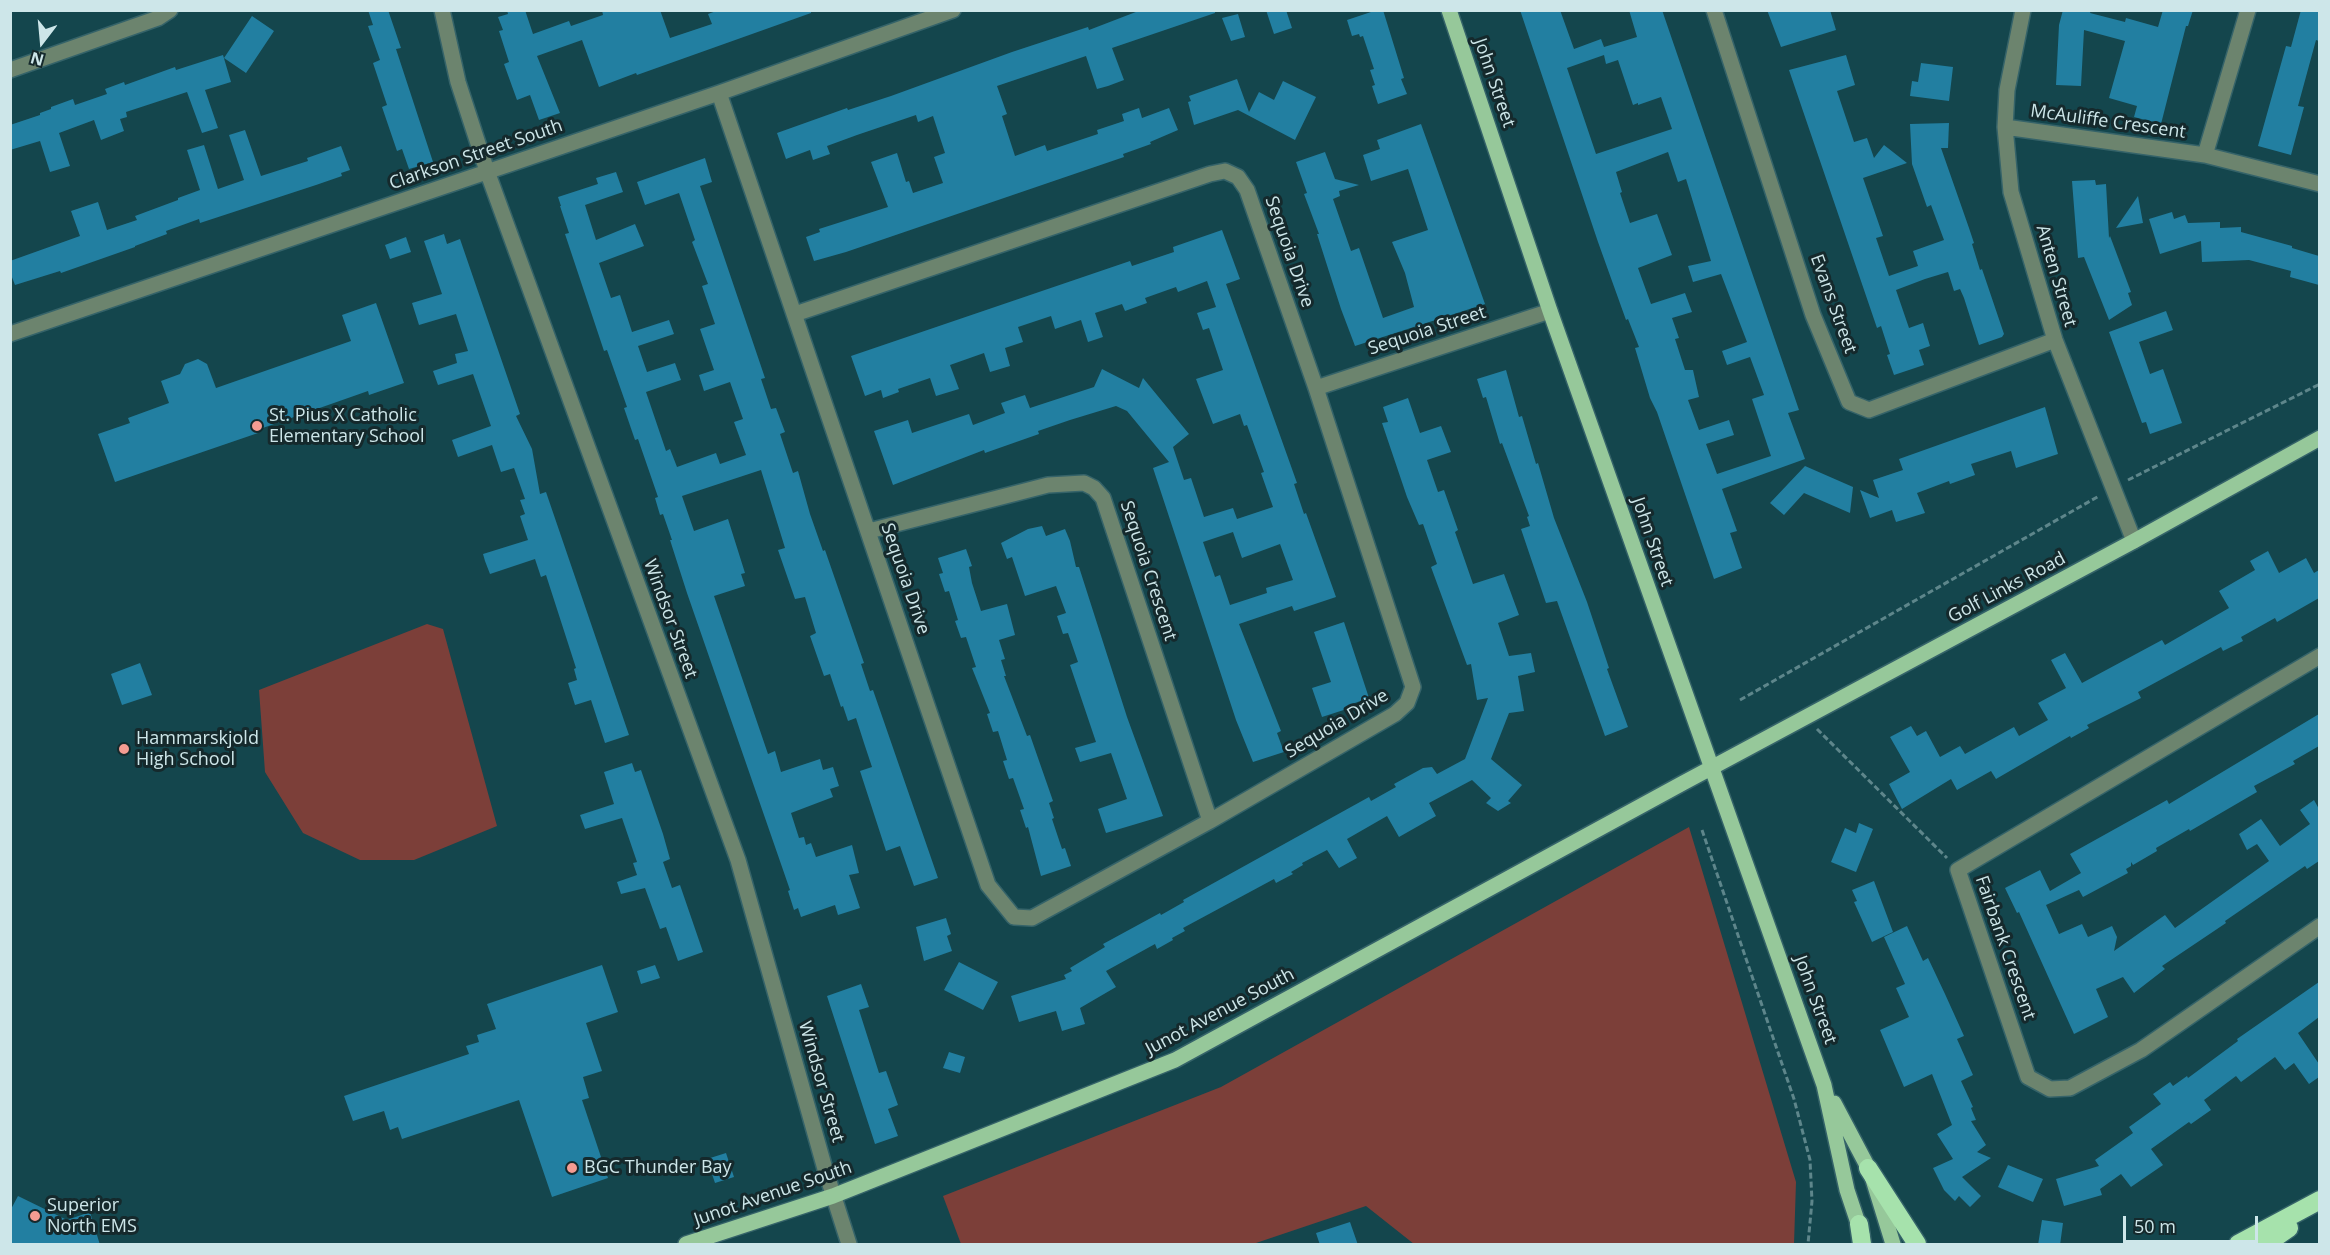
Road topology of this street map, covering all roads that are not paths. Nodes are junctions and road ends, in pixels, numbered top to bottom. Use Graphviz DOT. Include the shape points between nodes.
graph roads {
  1 [pos="170,10"];
  2 [pos="442,10"];
  3 [pos="953,10"];
  4 [pos="1449,10"];
  5 [pos="1714,10"];
  6 [pos="2023,10"];
  7 [pos="2248,10"];
  8 [pos="10,70"];
  9 [pos="719,93"];
  10 [pos="2005,127"];
  11 [pos="2205,155"];
  12 [pos="487,171"];
  13 [pos="2319,184"];
  14 [pos="1550,310"];
  15 [pos="795,314"];
  16 [pos="10,334"];
  17 [pos="2055,340"];
  18 [pos="1317,388"];
  19 [pos="2319,438"];
  20 [pos="869,531"];
  21 [pos="2134,542"];
  22 [pos="2319,656"];
  23 [pos="1711,768"];
  24 [pos="1210,821"];
  25 [pos="2319,926"];
  26 [pos="1824,1085"];
  27 [pos="1868,1168"];
  28 [pos="833,1196"];
  29 [pos="2319,1200"];
  30 [pos="2319,1206"];
  31 [pos="1859,1224"];
  32 [pos="686,1245"];
  33 [pos="849,1245"];
  34 [pos="1863,1245"];
  35 [pos="1893,1245"];
  36 [pos="1917,1245"];
  37 [pos="2238,1245"];
  38 [pos="2266,1245"];
  1 -- 8 [label="street" via="158,18"];
  2 -- 12 [label="street, Windsor Street" via="458,82"];
  3 -- 9 [label="street, Clarkson Street South"];
  4 -- 14 [label="main road, John Street"];
  5 -- 17 [label="street, Evans Street" via="1813,315 1849,402 1869,410"];
  6 -- 10 [label="street, Anten Street" via="2007,90"];
  7 -- 11 [label="street"];
  9 -- 12 [label="street, Clarkson Street South"];
  9 -- 15 [label="street, Sequoia Drive"];
  10 -- 11 [label="street, McAuliffe Crescent"];
  10 -- 17 [label="street, Anten Street" via="2012,192"];
  11 -- 13 [label="street, McAuliffe Crescent"];
  12 -- 16 [label="street, Clarkson Street South"];
  12 -- 28 [label="street, Windsor Street" via="738,860"];
  14 -- 18 [label="street, Sequoia Street"];
  14 -- 23 [label="main road, John Street"];
  15 -- 18 [label="street, Sequoia Drive" via="1225,171 1238,177 1247,190"];
  15 -- 20 [label="street, Sequoia Drive"];
  17 -- 21 [label="street, Anten Street"];
  18 -- 24 [label="street, Sequoia Drive" via="1413,687 1407,703 1395,714"];
  19 -- 21 [label="main road, Golf Links Road"];
  20 -- 24 [label="street, Sequoia Crescent" via="1048,484 1084,483 1094,488 1103,498"];
  20 -- 24 [label="street, Sequoia Drive" via="988,885 1014,916 1032,918"];
  21 -- 23 [label="main road, Golf Links Road"];
  22 -- 25 [label="street, Fairbank Crescent" via="1959,870 2028,1077 2050,1089 2070,1088 2141,1050"];
  23 -- 26 [label="main road, John Street"];
  23 -- 28 [label="main road, Junot Avenue South" via="1175,1060"];
  26 -- 27 [label="main road, John Street"];
  26 -- 31 [label="main road, John Street" via="1847,1190"];
  27 -- 35 [label="main road, John Street"];
  27 -- 36 [label="highway"];
  28 -- 32 [label="main road, Junot Avenue South"];
  28 -- 33 [label="street, Windsor Street"];
  29 -- 37 [label="highway"];
  30 -- 38 [label="highway"];
  31 -- 34 [label="highway"];
}
